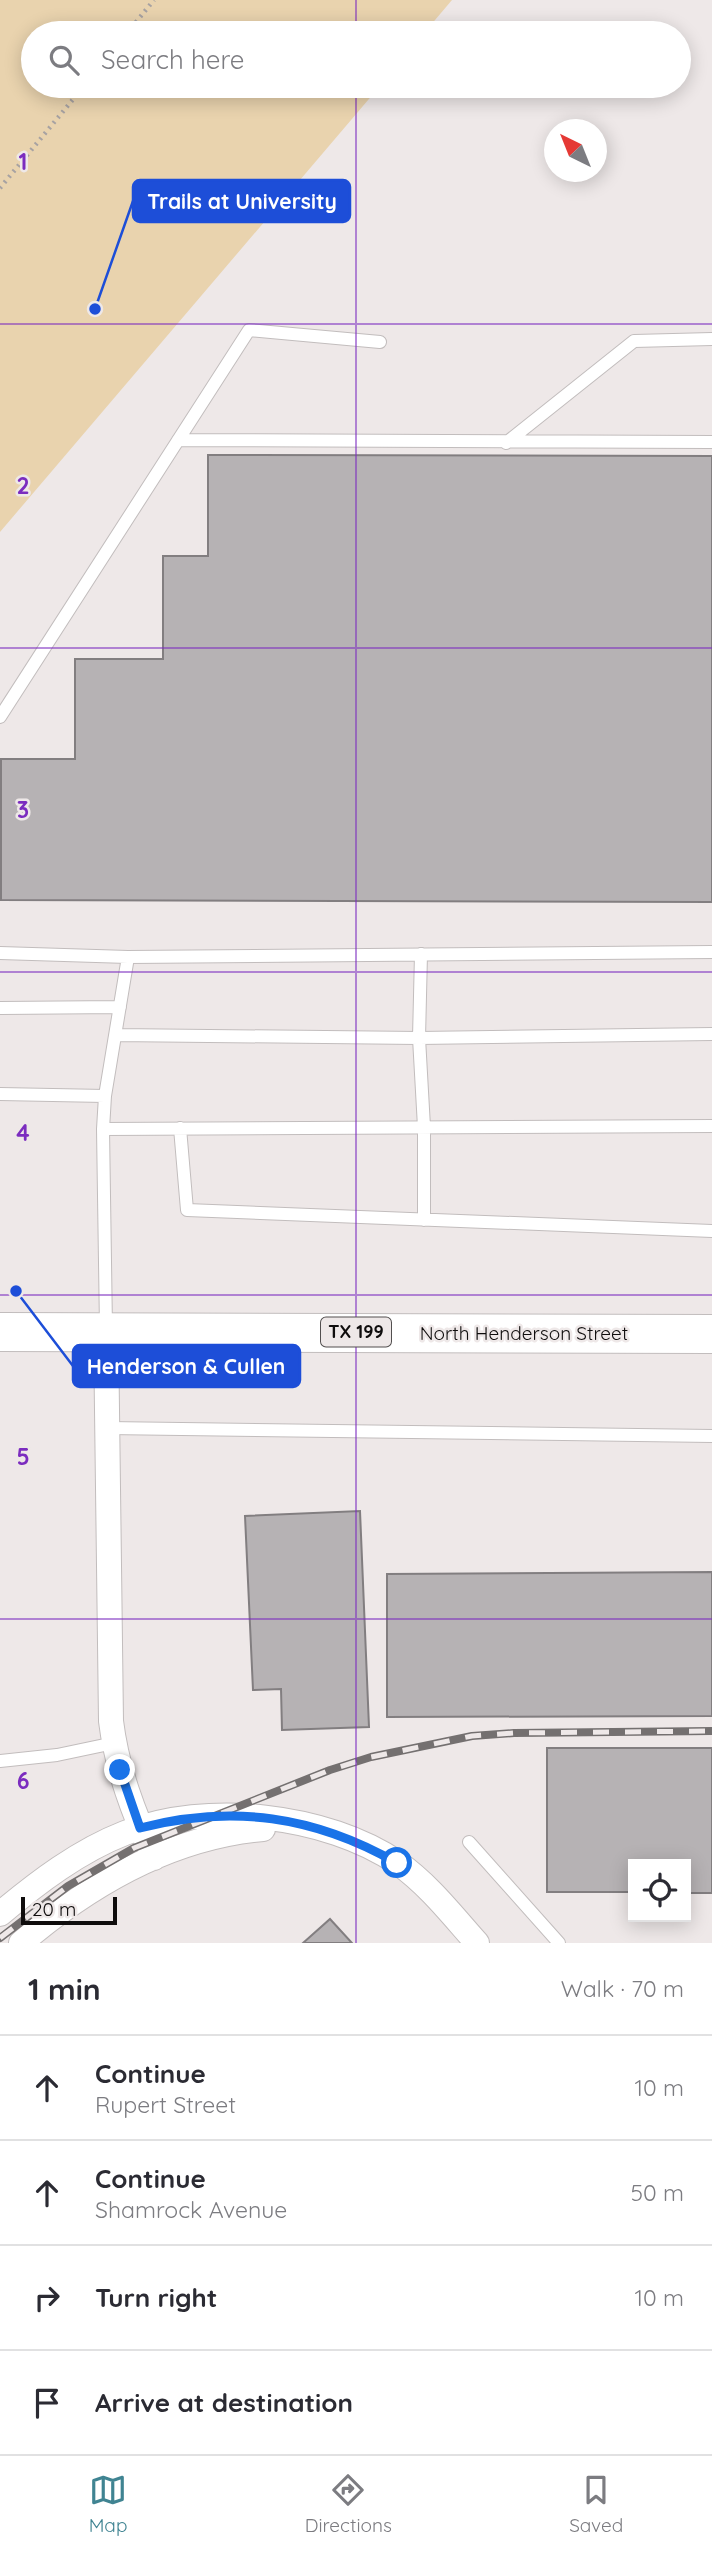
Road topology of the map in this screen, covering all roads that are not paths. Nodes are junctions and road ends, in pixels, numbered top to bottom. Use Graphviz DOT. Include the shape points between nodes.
graph roads {
  1 [pos="712,339"];
  2 [pos="380,342"];
  3 [pos="178,440"];
  4 [pos="712,442"];
  5 [pos="506,443"];
  6 [pos="0,717"];
  7 [pos="712,952"];
  8 [pos="0,953"];
  9 [pos="421,954"];
  10 [pos="128,957"];
  11 [pos="120,1007"];
  12 [pos="0,1008"];
  13 [pos="712,1034"];
  14 [pos="115,1035"];
  15 [pos="419,1038"];
  16 [pos="0,1094"];
  17 [pos="105,1096"];
  18 [pos="712,1126"];
  19 [pos="424,1127"];
  20 [pos="180,1128"];
  21 [pos="103,1129"];
  22 [pos="424,1220"];
  23 [pos="712,1231"];
  24 [pos="0,1332"];
  25 [pos="106,1332"];
  26 [pos="712,1334"];
  27 [pos="107,1428"];
  28 [pos="712,1436"];
  29 [pos="114,1743"];
  30 [pos="0,1753"];
  31 [pos="0,1761"];
  32 [pos="140,1828"];
  33 [pos="354,1841"];
  34 [pos="469,1842"];
  35 [pos="154,1858"];
  36 [pos="0,1914"];
  37 [pos="21,1943"];
  38 [pos="477,1943"];
  39 [pos="559,1943"];
  1 -- 5 [label="lane" via="634,341"];
  2 -- 3 [label="lane" via="249,330"];
  3 -- 5 [label="lane"];
  3 -- 6 [label="lane"];
  4 -- 5 [label="lane"];
  7 -- 9 [label="lane"];
  8 -- 10 [label="lane"];
  9 -- 10 [label="lane"];
  9 -- 15 [label="lane"];
  10 -- 11 [label="lane"];
  11 -- 12 [label="lane"];
  11 -- 14 [label="lane"];
  13 -- 15 [label="lane"];
  14 -- 15 [label="lane"];
  14 -- 17 [label="lane"];
  15 -- 19 [label="lane"];
  16 -- 17 [label="lane"];
  17 -- 21 [label="lane"];
  18 -- 19 [label="lane"];
  19 -- 20 [label="lane"];
  19 -- 22 [label="lane"];
  20 -- 21 [label="lane"];
  20 -- 22 [label="lane" via="187,1210"];
  21 -- 25 [label="lane"];
  22 -- 23 [label="lane"];
  24 -- 25 [label="main road, North Henderson Street / TX 199"];
  25 -- 26 [label="main road, North Henderson Street / TX 199"];
  25 -- 27 [label="street"];
  27 -- 28 [label="lane"];
  27 -- 29 [label="street"];
  29 -- 31 [label="lane"];
  29 -- 32 [label="street"];
  30 -- 31 [label="lane"];
  32 -- 33 [label="street" via="182,1819 249,1815 308,1826"];
  32 -- 35 [label="street"];
  32 -- 36 [label="street" via="88,1852"];
  33 -- 35 [label="street" via="297,1830 238,1831 188,1843"];
  33 -- 38 [label="street" via="419,1880"];
  34 -- 39 [label="lane"];
  35 -- 37 [label="street" via="68,1905"];
}
